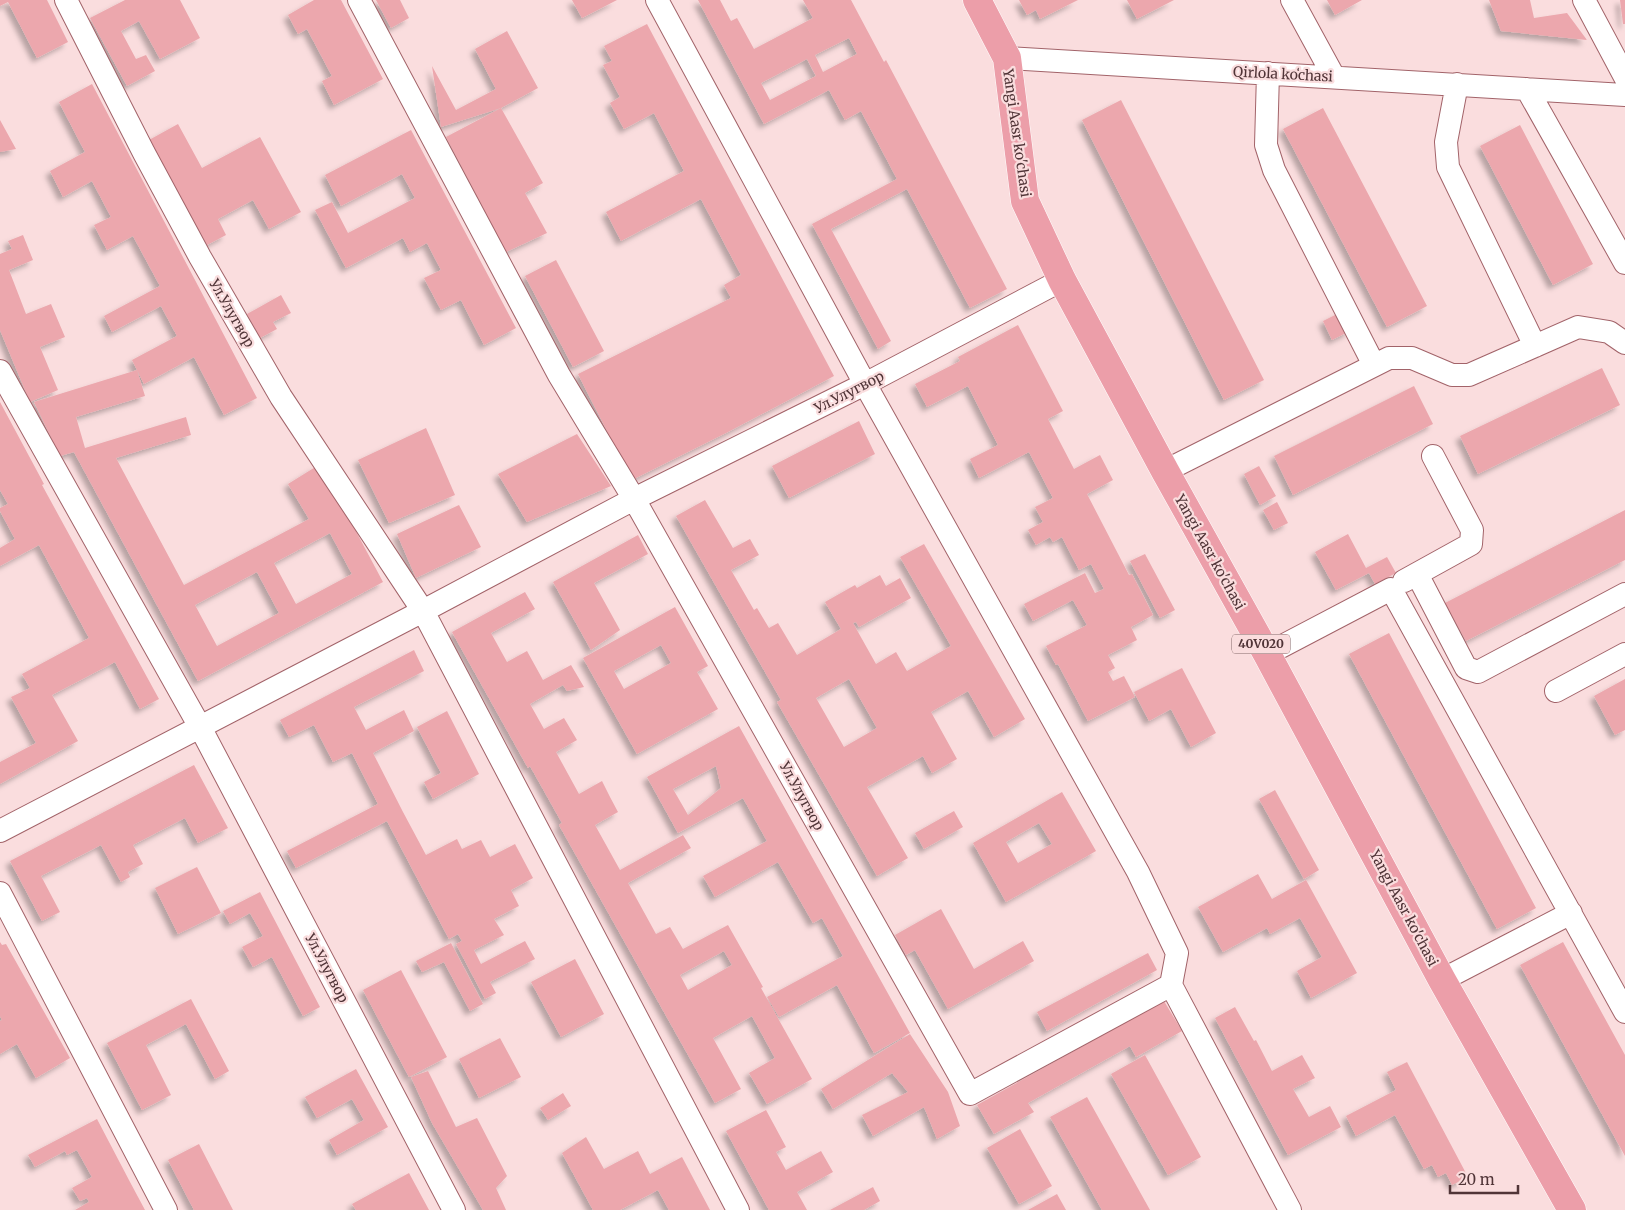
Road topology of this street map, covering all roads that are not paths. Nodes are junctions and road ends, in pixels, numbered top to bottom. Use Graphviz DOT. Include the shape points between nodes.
graph roads {
  1 [pos="66,0"];
  2 [pos="359,0"];
  3 [pos="657,0"];
  4 [pos="977,0"];
  5 [pos="1292,0"];
  6 [pos="1584,0"];
  7 [pos="1007,58"];
  8 [pos="1268,73"];
  9 [pos="1334,76"];
  10 [pos="1625,77"];
  11 [pos="1457,84"];
  12 [pos="1527,89"];
  13 [pos="1625,95"];
  14 [pos="1625,263"];
  15 [pos="1062,280"];
  16 [pos="1625,343"];
  17 [pos="1535,346"];
  18 [pos="1374,365"];
  19 [pos="0,371"];
  20 [pos="865,384"];
  21 [pos="1433,456"];
  22 [pos="1165,471"];
  23 [pos="634,499"];
  24 [pos="1417,574"];
  25 [pos="1390,589"];
  26 [pos="1625,594"];
  27 [pos="423,612"];
  28 [pos="1267,654"];
  29 [pos="1625,654"];
  30 [pos="1556,691"];
  31 [pos="200,727"];
  32 [pos="0,830"];
  33 [pos="0,893"];
  34 [pos="1571,913"];
  35 [pos="1442,980"];
  36 [pos="1171,985"];
  37 [pos="1625,1012"];
  38 [pos="166,1210"];
  39 [pos="454,1210"];
  40 [pos="738,1210"];
  41 [pos="1290,1210"];
  42 [pos="1572,1210"];
  1 -- 27 [label="street, Ул.Улугвор" via="144,153 281,398"];
  2 -- 23 [label="street, Ул.Улугвор" via="559,375"];
  3 -- 20 [label="street"];
  4 -- 7 [label="main road, 40V020"];
  5 -- 9 [label="street"];
  6 -- 10 [label="street"];
  7 -- 8 [label="street, Qirlola koʻchasi"];
  7 -- 15 [label="main road, Yangi Aasr ko'chasi / 40V020" via="1026,201"];
  8 -- 9 [label="street, Qirlola koʻchasi"];
  8 -- 18 [label="street" via="1266,145 1274,170"];
  9 -- 11 [label="street, Qirlola koʻchasi"];
  11 -- 12 [label="street, Qirlola koʻchasi"];
  11 -- 17 [label="street" via="1446,142 1448,167"];
  12 -- 13 [label="street, Qirlola koʻchasi"];
  12 -- 14 [label="street"];
  15 -- 20 [label="street, Ул.Улугвор"];
  15 -- 22 [label="main road, Yangi Aasr ko'chasi / 40V020"];
  16 -- 17 [label="street" via="1609,332 1578,327"];
  17 -- 18 [label="street" via="1469,375 1452,375 1412,358 1389,358"];
  18 -- 22 [label="street"];
  19 -- 31 [label="street, Ул.Улугвор"];
  20 -- 23 [label="street, Ул.Улугвор"];
  20 -- 36 [label="street" via="1138,872 1177,953"];
  21 -- 24 [label="street" via="1472,530 1471,544"];
  22 -- 28 [label="main road, Yangi Aasr ko'chasi / 40V020"];
  23 -- 27 [label="street, Ул.Улугвор"];
  23 -- 36 [label="street, Ул.Улугвор" via="970,1094"];
  24 -- 25 [label="street"];
  24 -- 26 [label="street" via="1466,668 1478,672"];
  25 -- 28 [label="street"];
  25 -- 34 [label="street"];
  27 -- 31 [label="street, Ул.Улугвор"];
  27 -- 40 [label="street, Ул.Улугвор"];
  28 -- 35 [label="main road, Yangi Aasr ko'chasi / 40V020"];
  29 -- 30 [label="street"];
  31 -- 32 [label="street, Ул.Улугвор"];
  31 -- 39 [label="street, Ул.Улугвор"];
  33 -- 38 [label="street"];
  34 -- 35 [label="street"];
  34 -- 37 [label="street"];
  35 -- 42 [label="main road, Yangi Aasr ko'chasi / 40V020"];
  36 -- 41 [label="street"];
}
